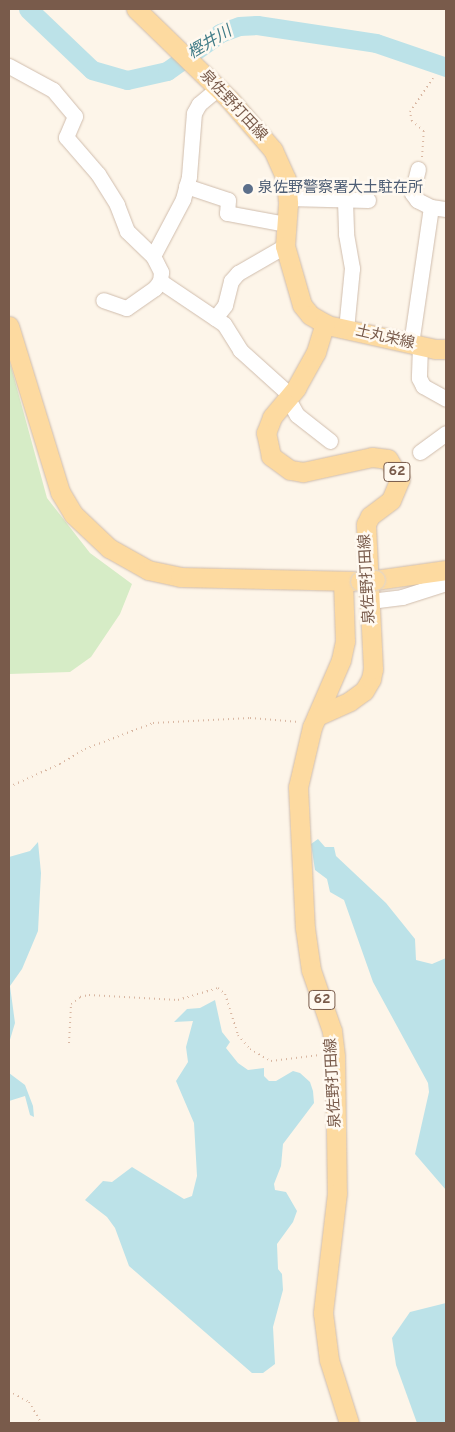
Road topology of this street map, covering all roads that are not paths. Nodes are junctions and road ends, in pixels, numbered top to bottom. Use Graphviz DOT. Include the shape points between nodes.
graph roads {
  1 [pos="136,9"];
  2 [pos="9,66"];
  3 [pos="212,82"];
  4 [pos="418,169"];
  5 [pos="186,186"];
  6 [pos="288,198"];
  7 [pos="368,200"];
  8 [pos="345,201"];
  9 [pos="431,207"];
  10 [pos="446,209"];
  11 [pos="285,224"];
  12 [pos="285,246"];
  13 [pos="153,256"];
  14 [pos="160,282"];
  15 [pos="103,300"];
  16 [pos="215,318"];
  17 [pos="324,323"];
  18 [pos="9,326"];
  19 [pos="346,329"];
  20 [pos="416,345"];
  21 [pos="446,348"];
  22 [pos="289,397"];
  23 [pos="446,399"];
  24 [pos="446,433"];
  25 [pos="330,441"];
  26 [pos="420,452"];
  27 [pos="446,570"];
  28 [pos="359,581"];
  29 [pos="446,583"];
  30 [pos="370,601"];
  31 [pos="315,719"];
  32 [pos="349,1423"];
  1 -- 3 [label="main road, 泉佐野打田線"];
  2 -- 13 [label="street" via="53,90 66,104 75,116 66,137 98,174 131,236"];
  3 -- 5 [label="street" via="194,113"];
  3 -- 6 [label="main road, 泉佐野打田線" via="273,150 286,179"];
  4 -- 9 [label="street" via="412,193 416,200"];
  5 -- 11 [label="street" via="228,200 227,213"];
  5 -- 13 [label="street"];
  6 -- 8 [label="street"];
  6 -- 11 [label="main road, 泉佐野打田線"];
  7 -- 8 [label="street"];
  8 -- 19 [label="street" via="352,268"];
  9 -- 10 [label="street"];
  9 -- 20 [label="street"];
  11 -- 12 [label="main road, 泉佐野打田線"];
  12 -- 16 [label="street" via="238,273 231,281 225,305"];
  12 -- 17 [label="main road, 泉佐野打田線" via="302,304 310,315"];
  13 -- 14 [label="street" via="161,272"];
  14 -- 15 [label="street" via="126,308"];
  14 -- 16 [label="street"];
  16 -- 22 [label="street" via="234,336 240,350"];
  17 -- 19 [label="main road, 土丸栄線"];
  17 -- 22 [label="main road, 泉佐野打田線 / 62" via="316,352"];
  18 -- 28 [label="main road, 泉佐野打田線" via="60,492 73,514 109,548 148,570 180,577"];
  19 -- 20 [label="main road, 土丸栄線"];
  20 -- 21 [label="main road, 土丸栄線"];
  20 -- 23 [label="street" via="419,378 423,386"];
  22 -- 25 [label="street" via="297,415"];
  22 -- 30 [label="main road, 泉佐野打田線 / 62" via="272,417 266,433 271,456 290,470 316,470 372,456 388,459 400,479 397,491 366,524"];
  24 -- 26 [label="street"];
  27 -- 28 [label="main road"];
  28 -- 31 [label="main road, 泉佐野打田線 / 62" via="341,660"];
  29 -- 30 [label="street" via="402,597"];
  30 -- 31 [label="main road, 泉佐野打田線 / 62" via="371,679 364,691"];
  31 -- 32 [label="main road, 泉佐野打田線 / 62" via="298,787 304,909 311,970 332,1031 335,1054 336,1194 323,1312 332,1375"];
}
